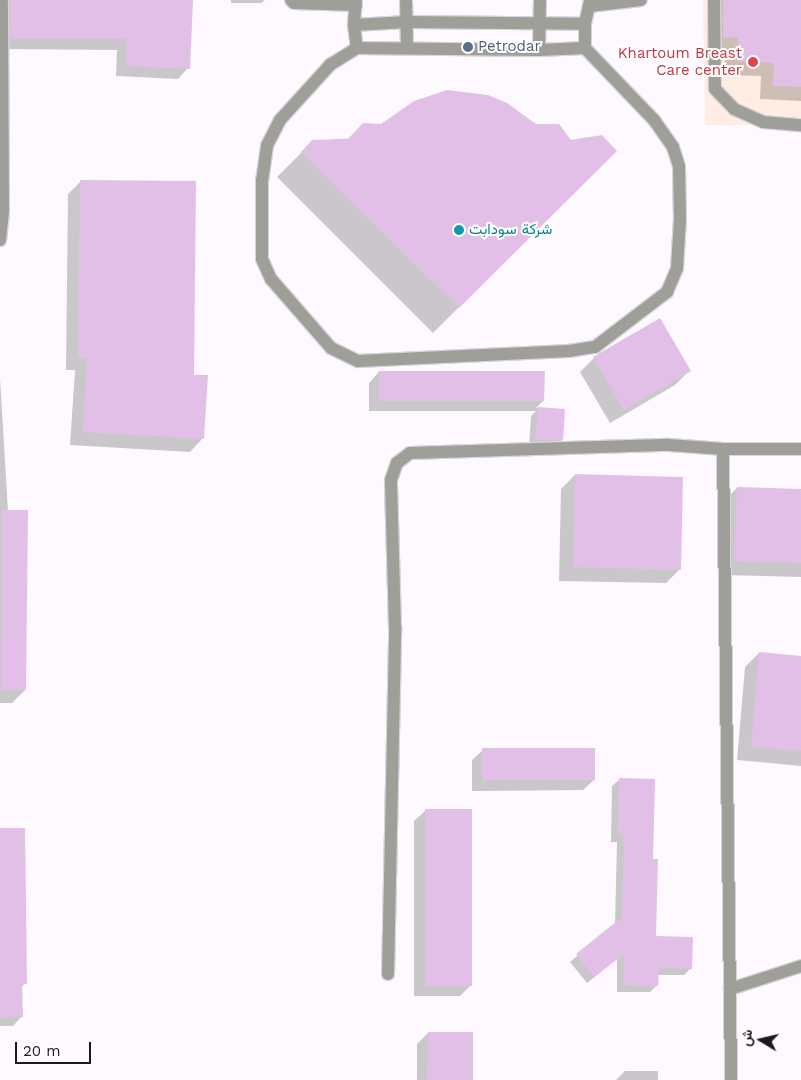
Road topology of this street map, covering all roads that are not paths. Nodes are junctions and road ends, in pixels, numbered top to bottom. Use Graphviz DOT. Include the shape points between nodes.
graph roads {
  1 [pos="2,0"];
  2 [pos="291,0"];
  3 [pos="406,0"];
  4 [pos="540,0"];
  5 [pos="641,0"];
  6 [pos="714,0"];
  7 [pos="356,2"];
  8 [pos="590,3"];
  9 [pos="406,22"];
  10 [pos="540,24"];
  11 [pos="586,24"];
  12 [pos="354,25"];
  13 [pos="357,48"];
  14 [pos="407,48"];
  15 [pos="585,48"];
  16 [pos="539,50"];
  17 [pos="801,125"];
  18 [pos="0,240"];
  19 [pos="723,449"];
  20 [pos="801,449"];
  21 [pos="801,966"];
  22 [pos="388,974"];
  23 [pos="730,989"];
  24 [pos="731,1080"];
  1 -- 18 [label="street" via="3,210"];
  2 -- 7 [label="street" via="294,3"];
  3 -- 9 [label="street"];
  4 -- 10 [label="street"];
  5 -- 8 [label="street"];
  6 -- 17 [label="street" via="715,90 734,109 763,122"];
  7 -- 12 [label="street"];
  8 -- 11 [label="street"];
  9 -- 10 [label="street"];
  9 -- 12 [label="street"];
  9 -- 14 [label="street"];
  10 -- 11 [label="street"];
  10 -- 16 [label="street"];
  11 -- 15 [label="street"];
  12 -- 13 [label="street"];
  13 -- 14 [label="street"];
  13 -- 15 [label="street" via="330,65 280,120 267,146 262,180 262,259 271,279 332,348 358,361 595,347 667,292 677,268 680,219 678,166 673,147 654,120"];
  14 -- 16 [label="street"];
  15 -- 16 [label="street"];
  19 -- 20 [label="street"];
  19 -- 22 [label="street" via="669,445 410,453 397,463 391,480 395,627"];
  19 -- 23 [label="street"];
  21 -- 23 [label="street"];
  23 -- 24 [label="street"];
}
